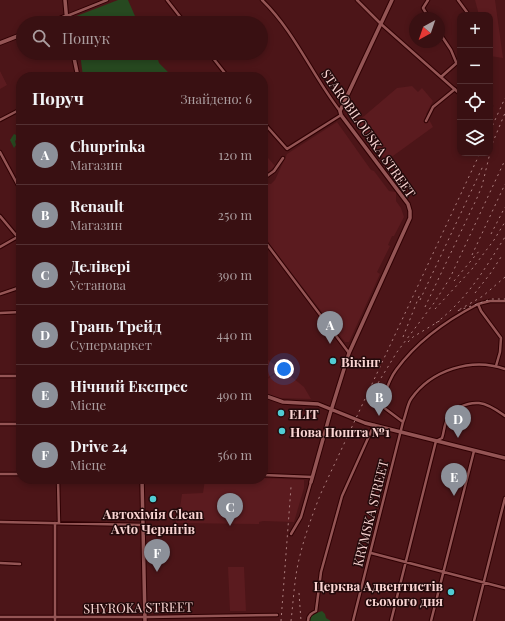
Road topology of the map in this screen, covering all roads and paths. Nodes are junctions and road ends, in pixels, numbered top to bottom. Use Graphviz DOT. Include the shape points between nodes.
graph roads {
  1 [pos="65,0"];
  2 [pos="107,0"];
  3 [pos="167,0"];
  4 [pos="262,0"];
  5 [pos="357,0"];
  6 [pos="392,0"];
  7 [pos="428,0"];
  8 [pos="458,0"];
  9 [pos="425,12"];
  10 [pos="467,12"];
  11 [pos="66,16"];
  12 [pos="180,16"];
  13 [pos="381,24"];
  14 [pos="16,37"];
  15 [pos="445,41"];
  16 [pos="0,43"];
  17 [pos="74,60"];
  18 [pos="215,60"];
  19 [pos="457,60"];
  20 [pos="457,63"];
  21 [pos="77,72"];
  22 [pos="224,72"];
  23 [pos="441,77"];
  24 [pos="455,90"];
  25 [pos="16,112"];
  26 [pos="340,113"];
  27 [pos="0,120"];
  28 [pos="426,121"];
  29 [pos="268,128"];
  30 [pos="0,152"];
  31 [pos="283,158"];
  32 [pos="268,175"];
  33 [pos="16,181"];
  34 [pos="0,216"];
  35 [pos="16,236"];
  36 [pos="16,238"];
  37 [pos="268,246"];
  38 [pos="0,247"];
  39 [pos="16,289"];
  40 [pos="0,294"];
  41 [pos="505,300"];
  42 [pos="478,304"];
  43 [pos="16,312"];
  44 [pos="0,313"];
  45 [pos="501,338"];
  46 [pos="505,343"];
  47 [pos="349,353"];
  48 [pos="496,366"];
  49 [pos="505,369"];
  50 [pos="0,376"];
  51 [pos="16,376"];
  52 [pos="268,397"];
  53 [pos="332,409"];
  54 [pos="505,416"];
  55 [pos="403,422"];
  56 [pos="0,424"];
  57 [pos="16,424"];
  58 [pos="374,425"];
  59 [pos="401,432"];
  60 [pos="436,441"];
  61 [pos="474,451"];
  62 [pos="505,458"];
  63 [pos="0,474"];
  64 [pos="16,474"];
  65 [pos="268,475"];
  66 [pos="312,477"];
  67 [pos="311,482"];
  68 [pos="58,484"];
  69 [pos="142,484"];
  70 [pos="505,498"];
  71 [pos="0,522"];
  72 [pos="57,523"];
  73 [pos="142,525"];
  74 [pos="291,534"];
  75 [pos="371,553"];
  76 [pos="406,562"];
  77 [pos="0,564"];
  78 [pos="20,564"];
  79 [pos="443,572"];
  80 [pos="484,583"];
  81 [pos="505,588"];
  82 [pos="277,615"];
  83 [pos="1,617"];
  84 [pos="55,617"];
  85 [pos="145,619"];
  86 [pos="3,621"];
  87 [pos="55,621"];
  88 [pos="308,621"];
  89 [pos="353,621"];
  90 [pos="391,621"];
  91 [pos="431,621"];
  92 [pos="474,621"];
  1 -- 11 [label="street"];
  2 -- 11 [label="street"];
  3 -- 12 [label="street"];
  4 -- 26 [label="street, STAROBILOUSKA STREET" via="283,23"];
  5 -- 13 [label="street"];
  6 -- 13 [label="street"];
  7 -- 9 [label="street" via="423,8"];
  8 -- 10 [label="street"];
  13 -- 23 [label="street"];
  13 -- 26 [label="street"];
  14 -- 16 [label="street"];
  15 -- 19 [label="street"];
  17 -- 21 [label="street"];
  18 -- 22 [label="street"];
  20 -- 23 [label="street"];
  23 -- 24 [label="street"];
  24 -- 28 [label="street" via="433,107"];
  25 -- 27 [label="street"];
  26 -- 29 [label="street" via="287,149"];
  26 -- 47 [label="street, STAROBILOUSKA STREET" via="402,196 410,211 406,228"];
  30 -- 33 [label="street"];
  31 -- 32 [label="street"];
  34 -- 35 [label="street"];
  36 -- 38 [label="street"];
  37 -- 47 [label="street"];
  39 -- 40 [label="street"];
  41 -- 42 [label="street"];
  42 -- 45 [label="street"];
  42 -- 55 [label="street" via="431,333 395,371 381,404"];
  43 -- 44 [label="street"];
  45 -- 46 [label="street"];
  45 -- 48 [label="street"];
  47 -- 53 [label="street, STAROBILOUSKA STREET"];
  48 -- 49 [label="street, KRYMSKA STREET"];
  48 -- 55 [label="street, KRYMSKA STREET" via="468,365 440,374 425,384 411,400"];
  50 -- 51 [label="street"];
  52 -- 53 [label="street" via="284,402 318,404"];
  53 -- 58 [label="street"];
  53 -- 66 [label="street, STAROBILOUSKA STREET"];
  54 -- 60 [label="street" via="480,403 468,404 457,408 447,420 442,438"];
  55 -- 59 [label="street, KRYMSKA STREET"];
  56 -- 57 [label="street"];
  58 -- 59 [label="street"];
  58 -- 88 [label="street" via="342,496 321,572 316,610 308,617"];
  59 -- 60 [label="street"];
  59 -- 75 [label="street, KRYMSKA STREET"];
  60 -- 61 [label="street"];
  60 -- 76 [label="street"];
  61 -- 62 [label="street"];
  61 -- 79 [label="street"];
  63 -- 64 [label="street"];
  65 -- 66 [label="street"];
  66 -- 67 [label="street, STAROBILOUSKA STREET"];
  67 -- 74 [label="street, STAROBILOUSKA STREET" via="301,517"];
  68 -- 72 [label="street"];
  69 -- 73 [label="street"];
  70 -- 80 [label="street"];
  71 -- 72 [label="street"];
  72 -- 73 [label="street"];
  72 -- 84 [label="street"];
  73 -- 85 [label="street"];
  75 -- 76 [label="street"];
  75 -- 89 [label="street, KRYMSKA STREET"];
  76 -- 79 [label="street"];
  76 -- 90 [label="street"];
  77 -- 78 [label="street"];
  79 -- 80 [label="street"];
  79 -- 91 [label="street"];
  80 -- 81 [label="street"];
  80 -- 92 [label="street"];
  82 -- 85 [label="street, SHYROKA STREET"];
  83 -- 84 [label="street, SHYROKA STREET"];
  83 -- 86 [label="street"];
  84 -- 85 [label="street, SHYROKA STREET"];
  84 -- 87 [label="street"];
}
